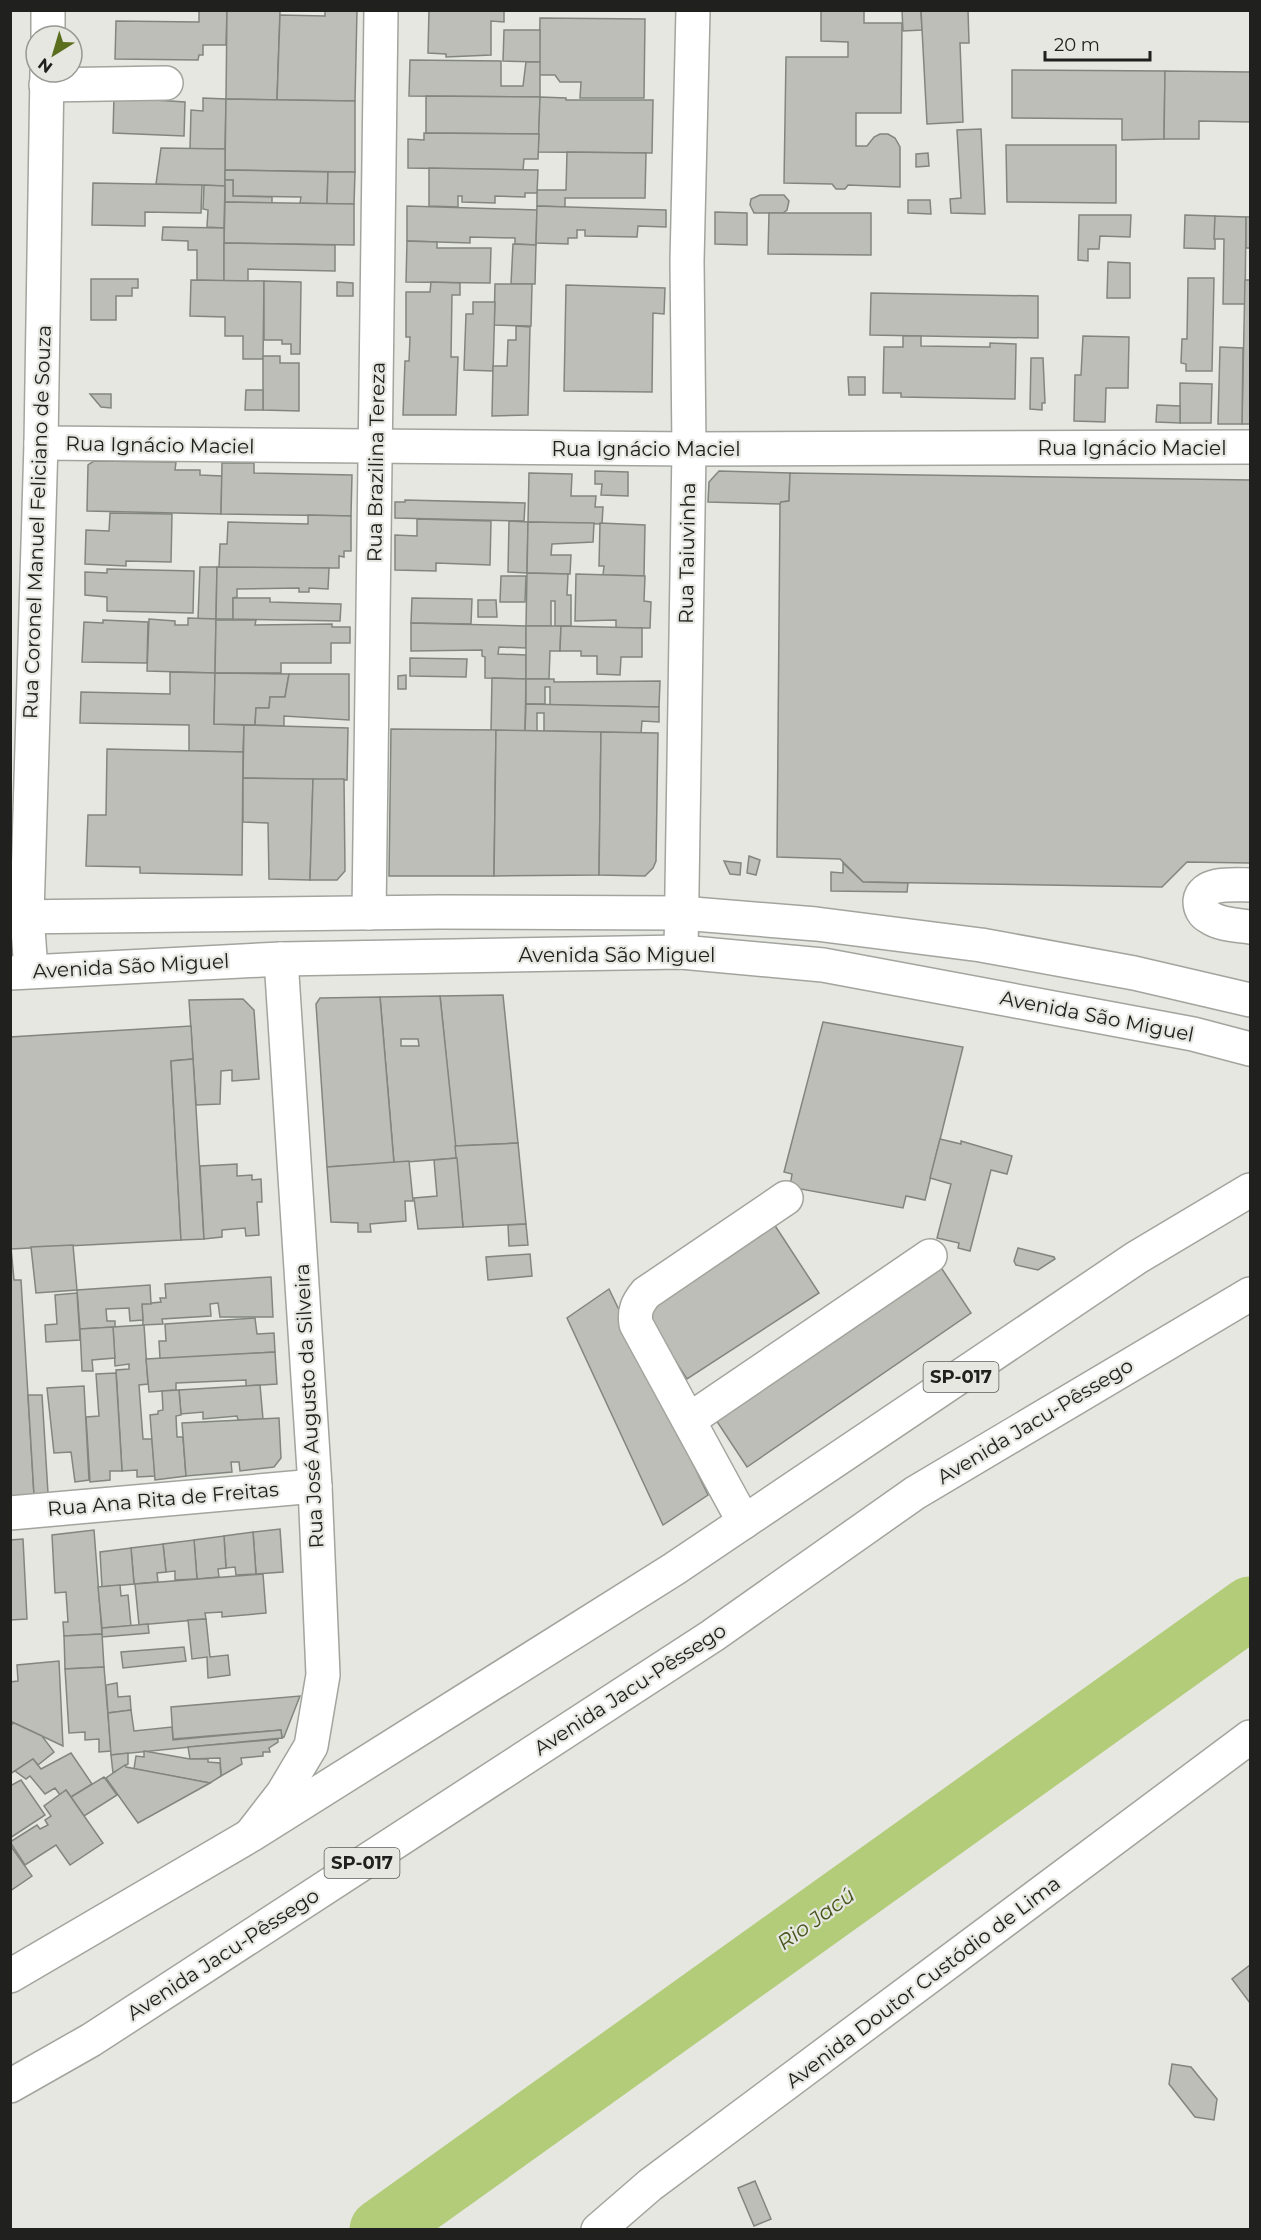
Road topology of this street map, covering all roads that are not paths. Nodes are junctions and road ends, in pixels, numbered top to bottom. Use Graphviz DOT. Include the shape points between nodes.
graph roads {
  1 [pos="381,10"];
  2 [pos="693,10"];
  3 [pos="84,80"];
  4 [pos="166,83"];
  5 [pos="46,84"];
  6 [pos="41,443"];
  7 [pos="1251,447"];
  8 [pos="377,448"];
  9 [pos="689,449"];
  10 [pos="23,562"];
  11 [pos="1251,885"];
  12 [pos="369,913"];
  13 [pos="681,913"];
  14 [pos="19,916"];
  15 [pos="1251,927"];
  16 [pos="681,952"];
  17 [pos="280,958"];
  18 [pos="21,972"];
  19 [pos="1251,1000"];
  20 [pos="1251,1049"];
  21 [pos="1251,1190"];
  22 [pos="786,1198"];
  23 [pos="930,1256"];
  24 [pos="1251,1294"];
  25 [pos="689,1420"];
  26 [pos="315,1486"];
  27 [pos="10,1512"];
  28 [pos="744,1522"];
  29 [pos="1251,1737"];
  30 [pos="251,1835"];
  31 [pos="10,1976"];
  32 [pos="91,2040"];
  33 [pos="10,2086"];
  34 [pos="10,2111"];
  35 [pos="598,2229"];
  1 -- 8 [label="main road, Rua Brazilina Tereza"];
  2 -- 9 [label="main road, Rua Taiuvinha" via="687,261"];
  3 -- 4 [label="main road"];
  5 -- 6 [label="main road, Rua Coronel Manuel Feliciano de Souza"];
  6 -- 8 [label="main road, Rua Ignácio Maciel"];
  6 -- 10 [label="main road, Rua Coronel Manuel Feliciano de Souza"];
  7 -- 9 [label="main road, Rua Ignácio Maciel"];
  8 -- 9 [label="main road, Rua Ignácio Maciel"];
  8 -- 12 [label="main road, Rua Brazilina Tereza"];
  9 -- 13 [label="main road, Rua Taiuvinha"];
  10 -- 14 [label="main road, Rua Coronel Manuel Feliciano de Souza"];
  11 -- 15 [label="main road" via="1210,888 1200,901 1209,918"];
  12 -- 13 [label="main road, Avenida São Miguel"];
  12 -- 14 [label="main road, Avenida São Miguel"];
  13 -- 16 [label="main road, Rua Taiuvinha"];
  13 -- 19 [label="main road, Avenida São Miguel" via="816,924 981,945"];
  14 -- 18 [label="main road, Rua Coronel Manuel Feliciano de Souza"];
  16 -- 17 [label="main road, Avenida São Miguel"];
  16 -- 20 [label="main road, Avenida São Miguel" via="824,965 1193,1034"];
  17 -- 18 [label="main road, Avenida São Miguel"];
  17 -- 26 [label="main road, Rua José Augusto da Silveira"];
  21 -- 28 [label="main road, SP-017" via="1136,1258"];
  22 -- 25 [label="main road" via="646,1293 638,1303 634,1313 636,1324"];
  23 -- 25 [label="main road"];
  24 -- 32 [label="main road, Avenida Jacu-Pêssego / SP-017" via="915,1493 712,1636"];
  25 -- 28 [label="main road"];
  26 -- 27 [label="main road, Rua Ana Rita de Freitas"];
  26 -- 30 [label="main road, Rua José Augusto da Silveira" via="323,1675 311,1746"];
  28 -- 30 [label="main road, SP-017"];
  29 -- 35 [label="main road, Avenida Doutor Custódio de Lima" via="650,2185"];
  30 -- 31 [label="main road, SP-017"];
  32 -- 33 [label="main road, Avenida Jacu-Pêssego / SP-017"];
  32 -- 34 [label="main road"];
}
